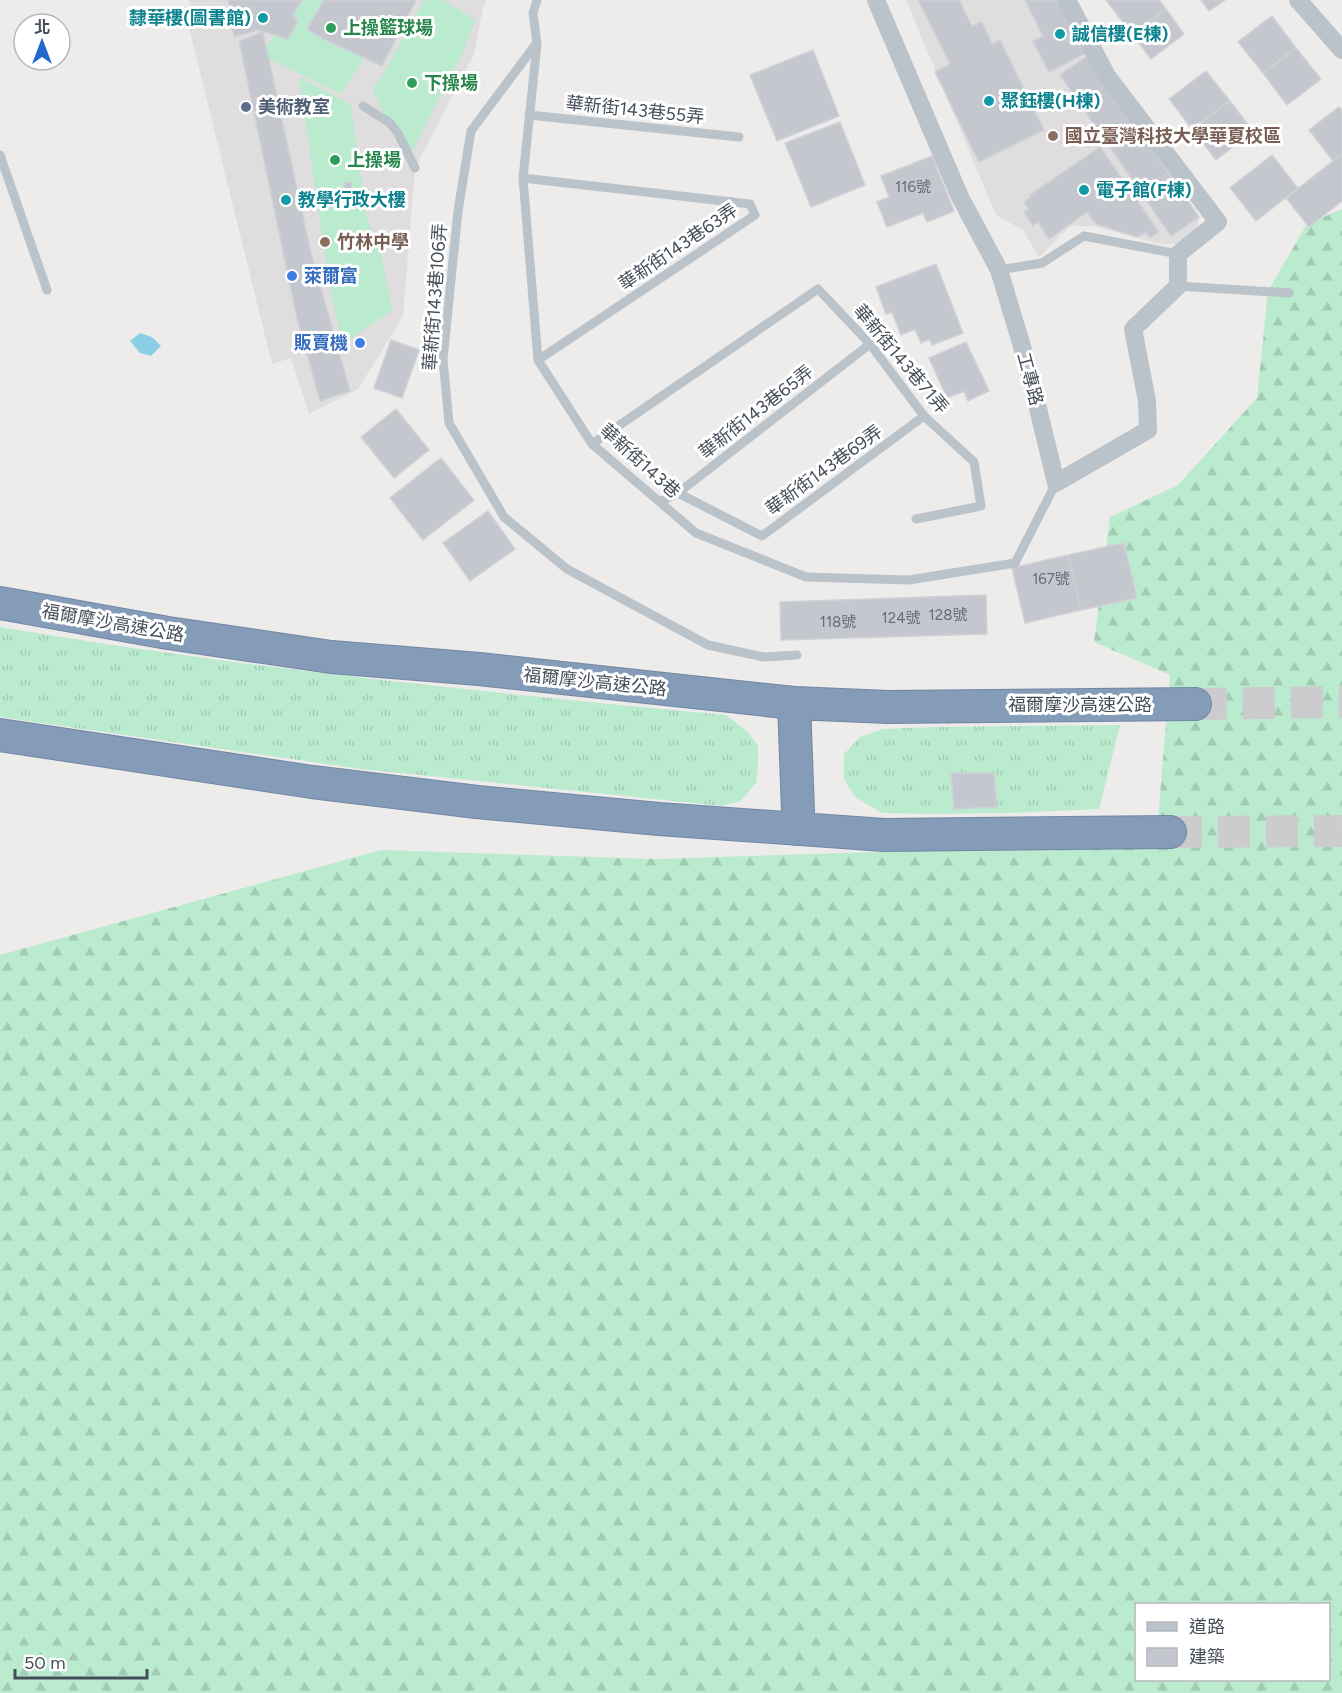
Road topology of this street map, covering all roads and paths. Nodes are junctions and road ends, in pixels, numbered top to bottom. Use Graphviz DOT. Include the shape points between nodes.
graph roads {
  1 [pos="537,0"];
  2 [pos="876,0"];
  3 [pos="1067,0"];
  4 [pos="1298,0"];
  5 [pos="537,44"];
  6 [pos="1342,50"];
  7 [pos="363,106"];
  8 [pos="529,116"];
  9 [pos="739,137"];
  10 [pos="0,155"];
  11 [pos="415,168"];
  12 [pos="523,178"];
  13 [pos="1178,254"];
  14 [pos="999,270"];
  15 [pos="1178,286"];
  16 [pos="47,290"];
  17 [pos="1289,293"];
  18 [pos="870,344"];
  19 [pos="538,360"];
  20 [pos="924,416"];
  21 [pos="592,444"];
  22 [pos="1056,483"];
  23 [pos="678,493"];
  24 [pos="660,502"];
  25 [pos="916,519"];
  26 [pos="0,603"];
  27 [pos="797,655"];
  28 [pos="794,703"];
  29 [pos="1195,704"];
  30 [pos="0,735"];
  31 [pos="796,829"];
  32 [pos="1170,832"];
  1 -- 5 [label="lane, 華新街143巷" via="533,13"];
  2 -- 14 [label="street, 工專路" via="960,197"];
  3 -- 13 [label="street" via="1107,76 1218,222"];
  4 -- 6 [label="street"];
  5 -- 8 [label="lane, 華新街143巷"];
  5 -- 27 [label="lane, 華新街143巷106弄" via="471,131 458,211 443,359 449,423 504,517 567,569 708,645 764,657"];
  7 -- 11 [label="lane" via="390,123"];
  8 -- 9 [label="lane, 華新街143巷55弄"];
  8 -- 12 [label="lane, 華新街143巷"];
  10 -- 16 [label="lane"];
  12 -- 19 [label="lane, 華新街143巷"];
  12 -- 19 [label="lane, 華新街143巷63弄" via="750,204 755,215"];
  13 -- 14 [label="lane" via="1084,236 1042,263"];
  13 -- 15 [label="street"];
  14 -- 22 [label="street, 工專路"];
  15 -- 17 [label="lane"];
  15 -- 22 [label="street" via="1133,329 1147,401 1148,430"];
  18 -- 20 [label="lane, 華新街143巷71弄"];
  18 -- 21 [label="lane, 華新街143巷71弄" via="818,289"];
  18 -- 23 [label="lane, 華新街143巷65弄"];
  19 -- 21 [label="lane, 華新街143巷"];
  20 -- 23 [label="lane, 華新街143巷69弄" via="762,536"];
  20 -- 25 [label="lane, 華新街143巷71弄" via="974,462 981,506"];
  21 -- 24 [label="lane, 華新街143巷"];
  22 -- 24 [label="lane, 華新街143巷" via="1015,563 909,580 806,577 696,533"];
  23 -- 24 [label="lane, 華新街143巷65弄"];
  26 -- 28 [label="highway, 福爾摩沙高速公路" via="331,657"];
  28 -- 29 [label="highway, 福爾摩沙高速公路" via="888,707"];
  28 -- 31 [label="highway"];
  30 -- 31 [label="highway" via="312,783 465,801"];
  31 -- 32 [label="highway" via="884,835"];
}
